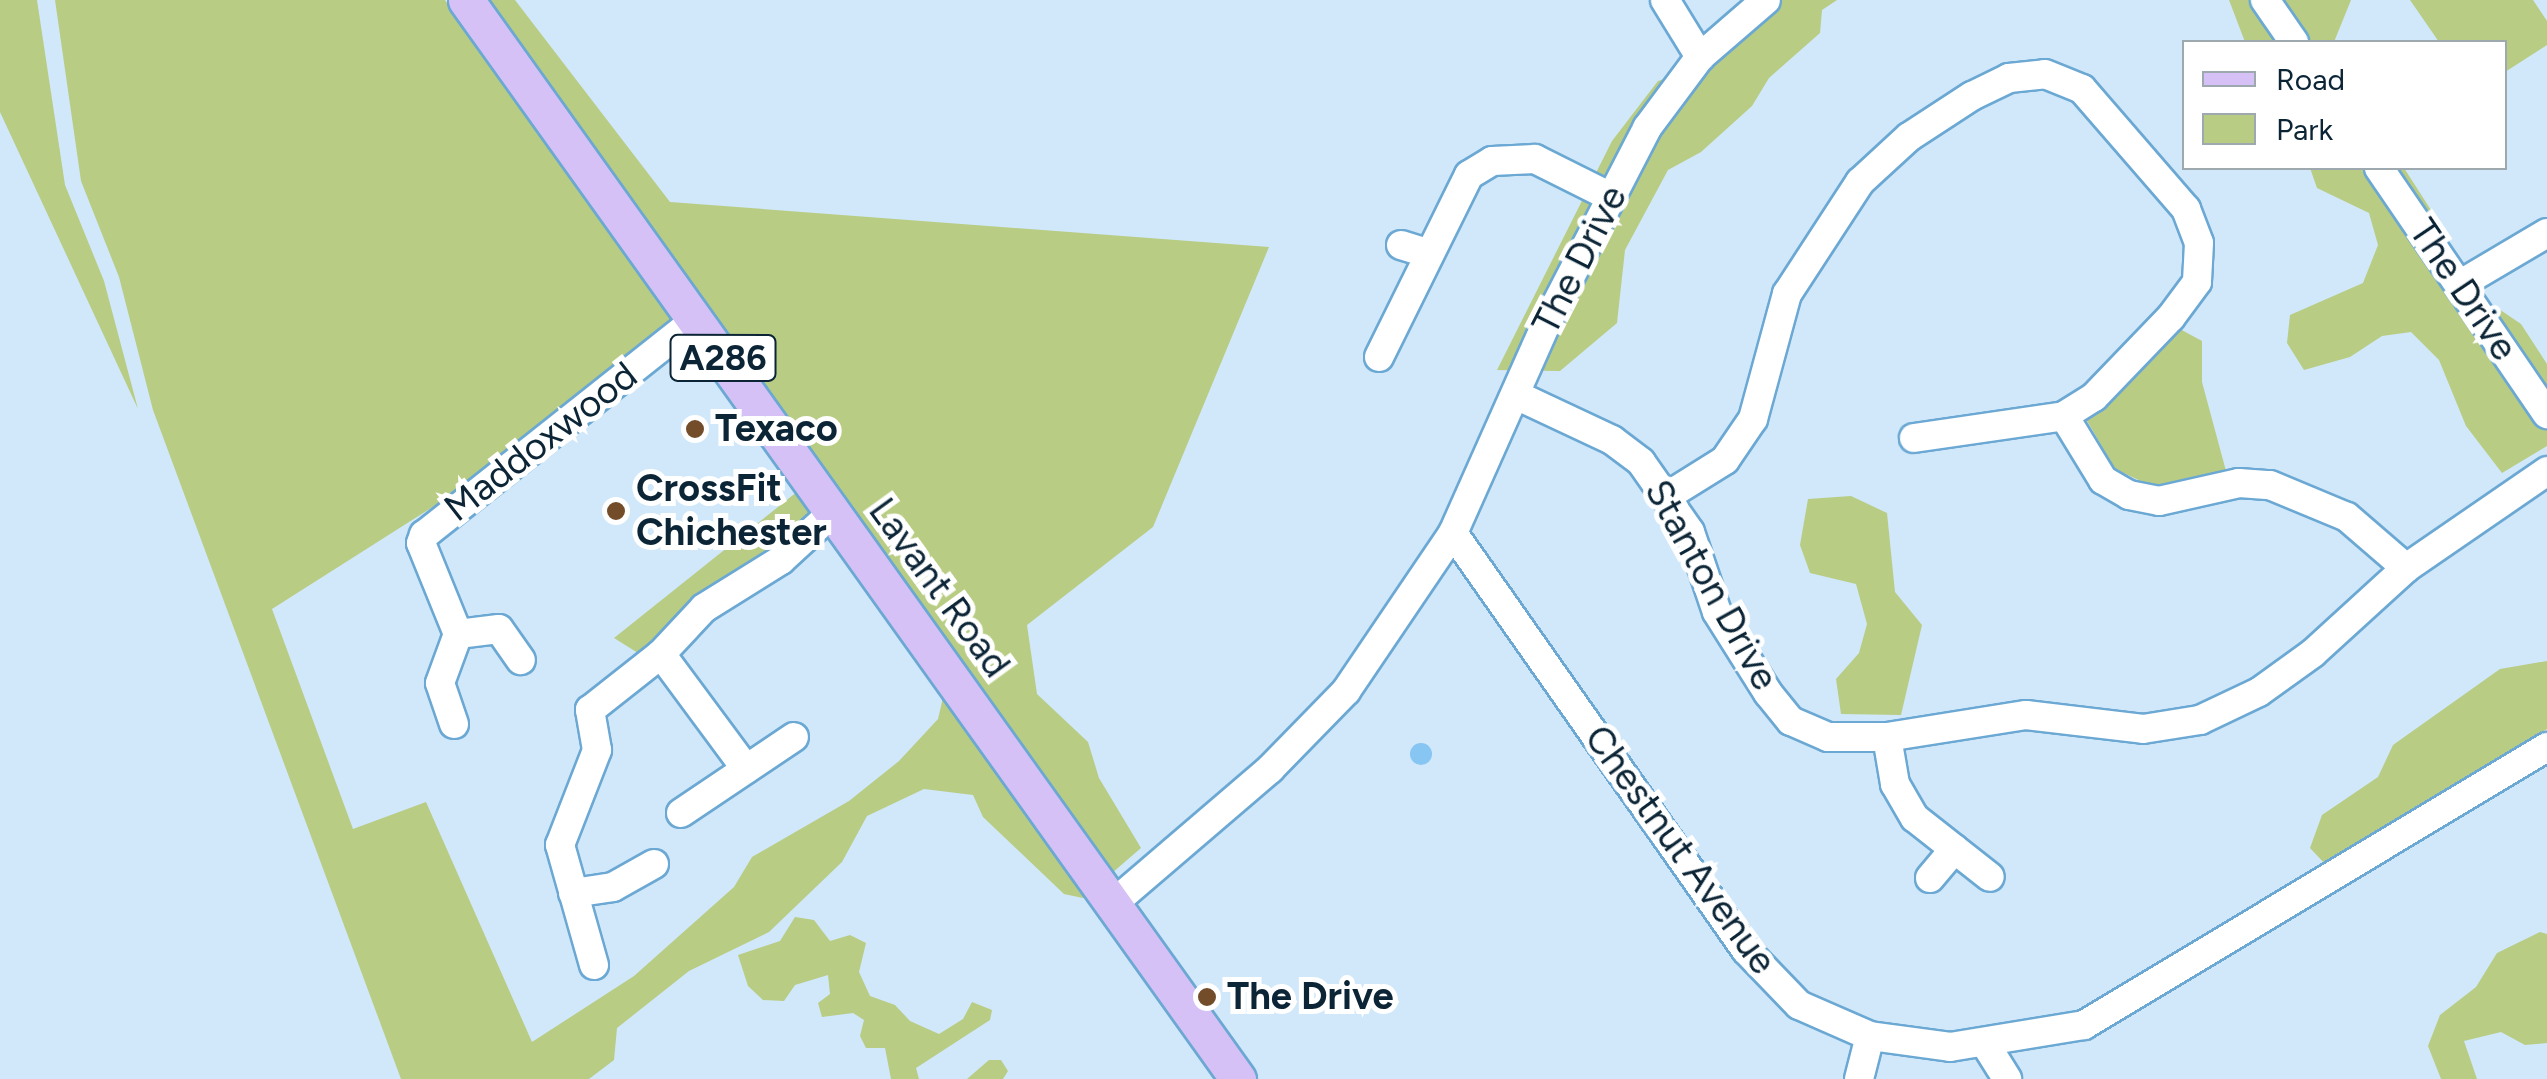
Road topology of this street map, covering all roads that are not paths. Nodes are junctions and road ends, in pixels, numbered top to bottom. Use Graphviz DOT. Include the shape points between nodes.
graph roads {
  1 [pos="466,0"];
  2 [pos="1665,0"];
  3 [pos="1766,0"];
  4 [pos="2265,0"];
  5 [pos="2293,40"];
  6 [pos="1700,57"];
  7 [pos="2380,170"];
  8 [pos="1610,197"];
  9 [pos="2547,233"];
  10 [pos="1401,245"];
  11 [pos="1430,254"];
  12 [pos="2459,285"];
  13 [pos="695,320"];
  14 [pos="1379,357"];
  15 [pos="1516,395"];
  16 [pos="2547,414"];
  17 [pos="2064,416"];
  18 [pos="1914,438"];
  19 [pos="2547,471"];
  20 [pos="1669,495"];
  21 [pos="832,512"];
  22 [pos="1453,533"];
  23 [pos="2406,568"];
  24 [pos="458,634"];
  25 [pos="661,654"];
  26 [pos="521,660"];
  27 [pos="454,724"];
  28 [pos="794,737"];
  29 [pos="1887,737"];
  30 [pos="2547,747"];
  31 [pos="746,769"];
  32 [pos="681,814"];
  33 [pos="1954,849"];
  34 [pos="654,864"];
  35 [pos="1990,877"];
  36 [pos="1930,878"];
  37 [pos="573,892"];
  38 [pos="1116,901"];
  39 [pos="594,964"];
  40 [pos="1870,1036"];
  41 [pos="1986,1045"];
  42 [pos="1861,1078"];
  43 [pos="1238,1079"];
  44 [pos="2006,1079"];
  1 -- 13 [label="main road, Lavant Road / A286"];
  2 -- 6 [label="street"];
  3 -- 6 [label="street, The Drive"];
  4 -- 5 [label="street"];
  6 -- 8 [label="street, The Drive" via="1647,128"];
  7 -- 12 [label="street, The Drive"];
  8 -- 11 [label="street" via="1535,159 1492,160 1469,175"];
  8 -- 15 [label="street, The Drive"];
  9 -- 12 [label="street"];
  10 -- 11 [label="street"];
  11 -- 14 [label="street"];
  12 -- 16 [label="street, The Drive"];
  13 -- 21 [label="main road, Lavant Road / A286"];
  13 -- 24 [label="street, Maddoxwood" via="424,535 421,543"];
  15 -- 20 [label="street, Stanton Drive" via="1612,440"];
  15 -- 22 [label="street, The Drive"];
  17 -- 18 [label="street"];
  17 -- 20 [label="street" via="2094,396 2171,317 2198,282 2198,243 2186,209 2082,89 2045,74 2009,78 1972,96 1909,138 1860,182 1788,294 1754,418 1725,460"];
  17 -- 23 [label="street" via="2103,480 2130,496 2160,500 2238,482 2270,485 2346,517"];
  19 -- 23 [label="street, Stanton Drive"];
  20 -- 29 [label="street, Stanton Drive" via="1690,532 1717,612 1791,721 1828,738"];
  21 -- 25 [label="street" via="781,560 704,608"];
  21 -- 38 [label="main road, Lavant Road / A286"];
  22 -- 38 [label="street, The Drive" via="1346,690 1270,769"];
  22 -- 40 [label="street, Chestnut Avenue" via="1746,950 1799,1005"];
  23 -- 29 [label="street, Stanton Drive" via="2314,653 2259,692 2200,720 2143,729 2026,715"];
  24 -- 26 [label="street" via="500,629"];
  24 -- 27 [label="street" via="440,682"];
  25 -- 31 [label="street"];
  25 -- 37 [label="street" via="590,710 597,750 560,845"];
  28 -- 31 [label="street"];
  29 -- 33 [label="street" via="1895,784 1915,818"];
  30 -- 41 [label="street, Chestnut Avenue" via="2084,1026"];
  31 -- 32 [label="street"];
  33 -- 35 [label="street"];
  33 -- 36 [label="street"];
  34 -- 37 [label="street" via="612,887"];
  37 -- 39 [label="street"];
  38 -- 43 [label="main road, Lavant Road / A286"];
  40 -- 41 [label="street, Chestnut Avenue"];
  40 -- 42 [label="street"];
  41 -- 44 [label="street"];
}
